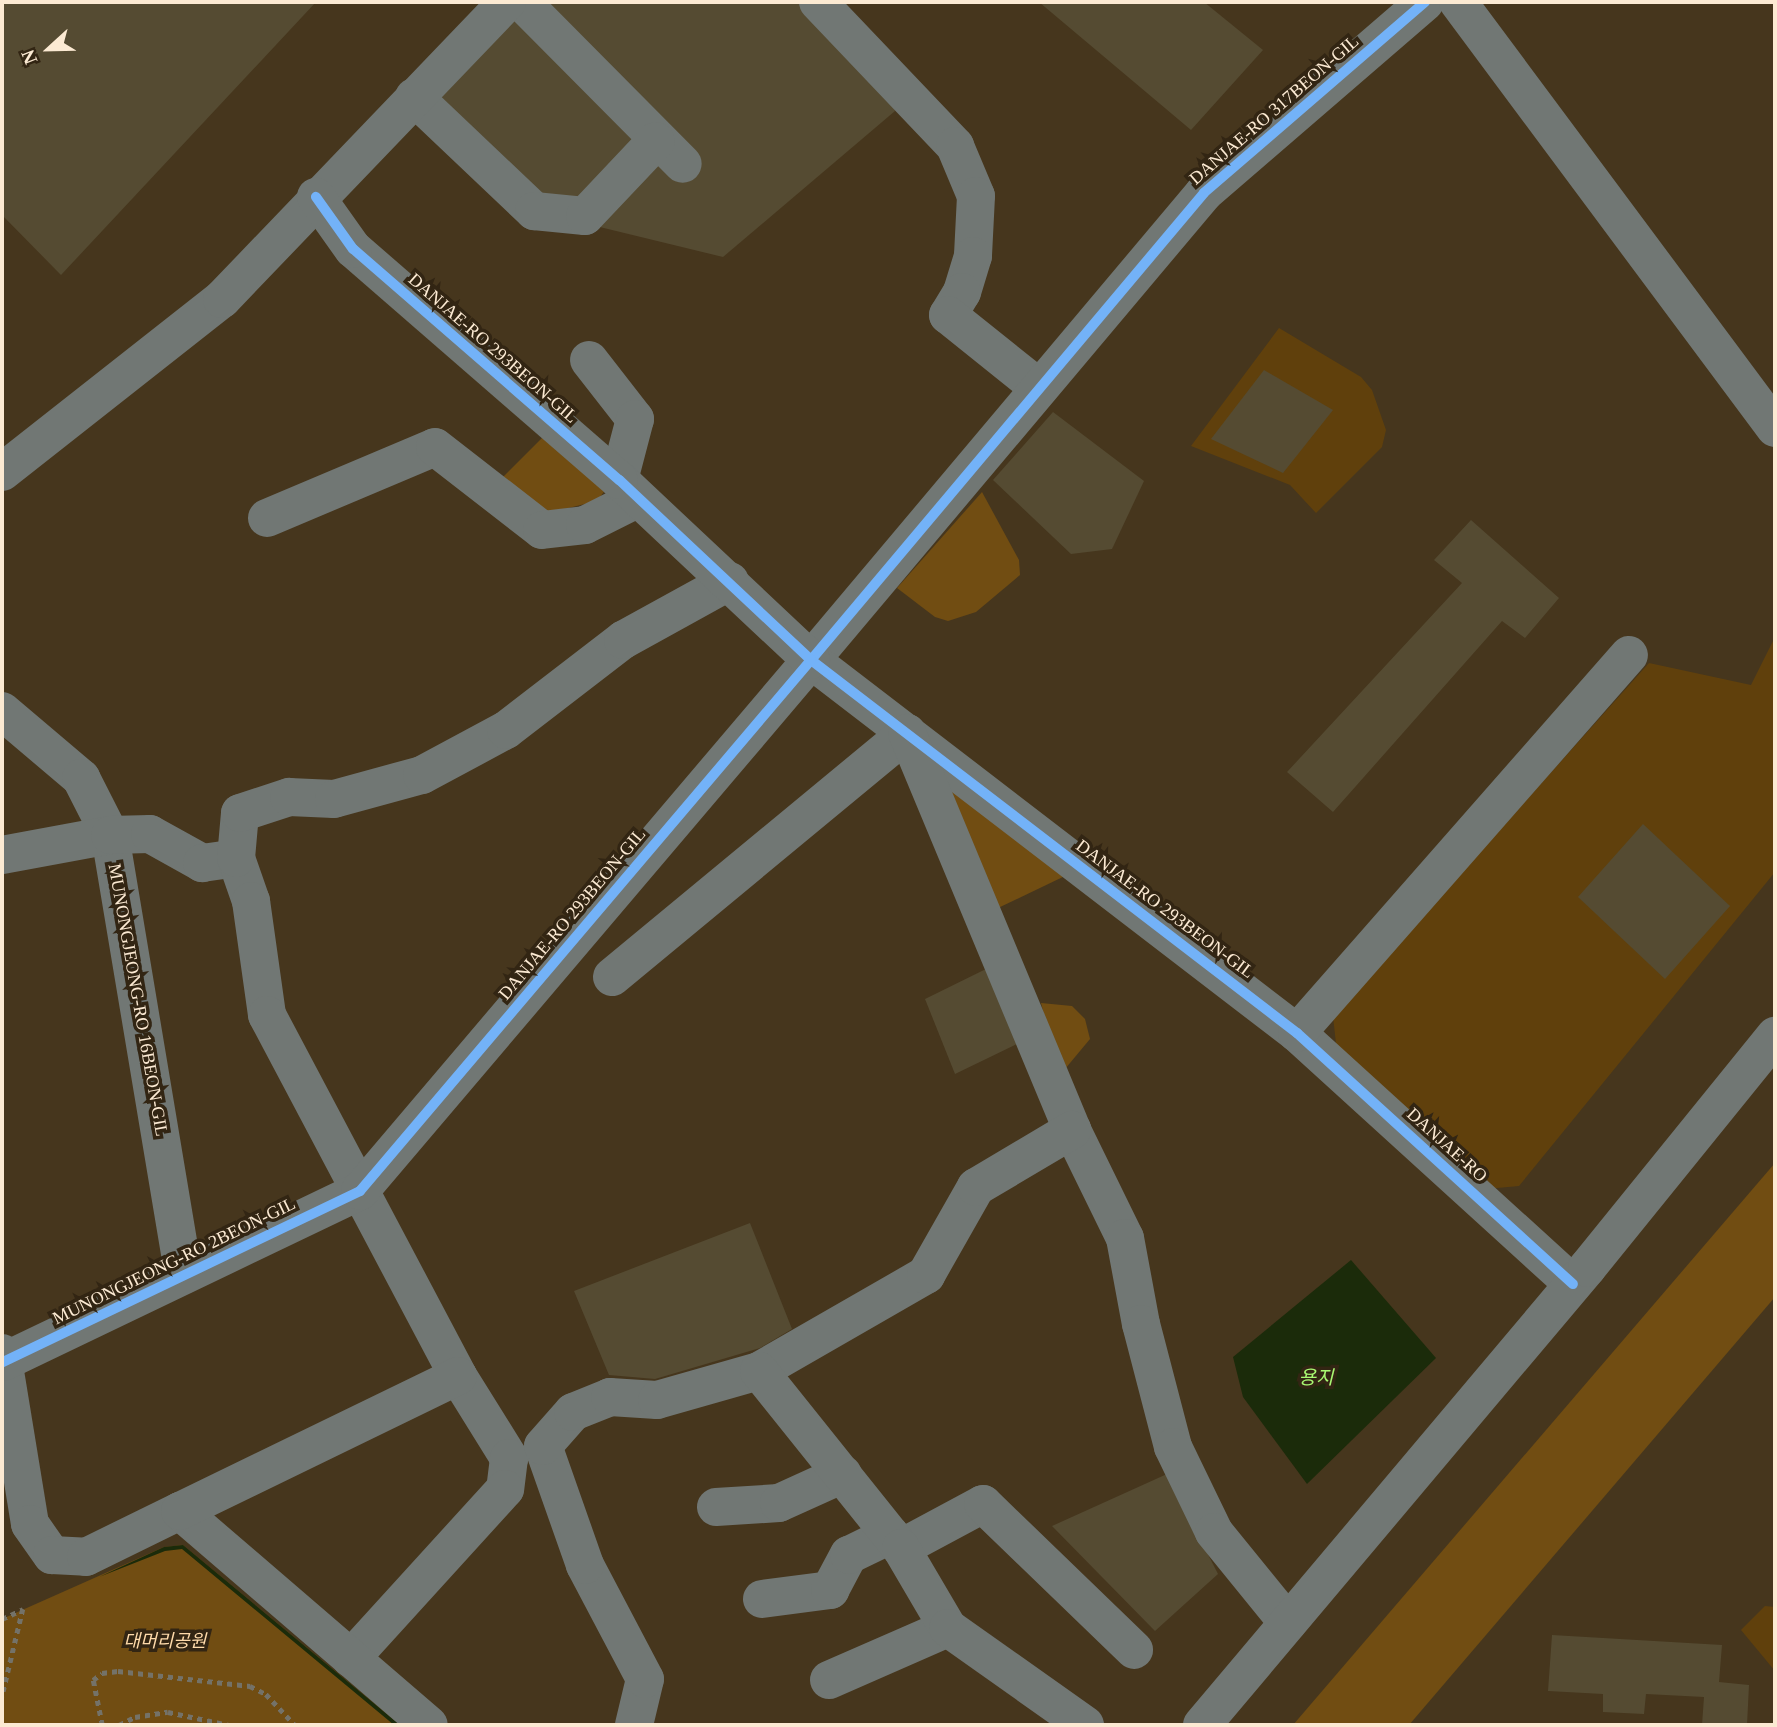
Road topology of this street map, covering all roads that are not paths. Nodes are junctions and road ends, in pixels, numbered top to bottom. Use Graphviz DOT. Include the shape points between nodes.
graph roads {
  1 [pos="507,2"];
  2 [pos="522,2"];
  3 [pos="818,2"];
  4 [pos="1425,2"];
  5 [pos="1458,2"];
  6 [pos="414,97"];
  7 [pos="316,197"];
  8 [pos="1100,316"];
  9 [pos="589,360"];
  10 [pos="1039,388"];
  11 [pos="1775,428"];
  12 [pos="2,472"];
  13 [pos="628,490"];
  14 [pos="267,518"];
  15 [pos="730,581"];
  16 [pos="1629,655"];
  17 [pos="811,660"];
  18 [pos="2,711"];
  19 [pos="907,733"];
  20 [pos="110,835"];
  21 [pos="2,855"];
  22 [pos="236,858"];
  23 [pos="611,977"];
  24 [pos="1297,1032"];
  25 [pos="1775,1036"];
  26 [pos="1072,1130"];
  27 [pos="360,1191"];
  28 [pos="184,1275"];
  29 [pos="1573,1284"];
  30 [pos="2,1357"];
  31 [pos="759,1371"];
  32 [pos="458,1376"];
  33 [pos="526,1452"];
  34 [pos="843,1474"];
  35 [pos="716,1507"];
  36 [pos="180,1511"];
  37 [pos="895,1541"];
  38 [pos="762,1599"];
  39 [pos="1288,1623"];
  40 [pos="948,1628"];
  41 [pos="1134,1650"];
  42 [pos="351,1658"];
  43 [pos="829,1679"];
  44 [pos="429,1725"];
  45 [pos="634,1725"];
  46 [pos="1085,1725"];
  47 [pos="1202,1725"];
  1 -- 6 [label="street"];
  2 -- 6 [label="street" via="670,152 584,216 534,211"];
  3 -- 10 [label="street" via="955,146 976,196 972,256 962,292 948,315"];
  4 -- 8 [label="street, DANJAE-RO 317BEON-GIL" via="1204,193"];
  5 -- 11 [label="street"];
  6 -- 7 [label="street"];
  7 -- 12 [label="street" via="222,299"];
  7 -- 13 [label="street, DANJAE-RO 293BEON-GIL" via="353,249"];
  8 -- 10 [label="street, DANJAE-RO 293BEON-GIL"];
  9 -- 13 [label="street" via="635,419"];
  10 -- 17 [label="street, DANJAE-RO 293BEON-GIL"];
  13 -- 14 [label="street" via="585,525 542,530 435,447"];
  13 -- 15 [label="street, DANJAE-RO 293BEON-GIL"];
  15 -- 17 [label="street, DANJAE-RO 293BEON-GIL"];
  15 -- 22 [label="street" via="623,640 506,730 422,775 334,799 289,797 240,813"];
  16 -- 24 [label="street"];
  17 -- 19 [label="street, DANJAE-RO 293BEON-GIL"];
  17 -- 27 [label="street, DANJAE-RO 293BEON-GIL"];
  18 -- 20 [label="street" via="81,778"];
  19 -- 23 [label="street"];
  19 -- 24 [label="street, DANJAE-RO 293BEON-GIL"];
  19 -- 26 [label="street"];
  20 -- 21 [label="street"];
  20 -- 22 [label="street" via="150,834 202,863"];
  20 -- 28 [label="street, MUNONGJEONG-RO 16BEON-GIL"];
  22 -- 27 [label="street" via="251,901 267,1015"];
  24 -- 29 [label="street, DANJAE-RO"];
  25 -- 29 [label="street"];
  26 -- 31 [label="street" via="976,1187 926,1275"];
  26 -- 39 [label="street" via="1125,1238 1141,1324 1173,1447 1214,1532"];
  27 -- 28 [label="street, MUNONGJEONG-RO 2BEON-GIL"];
  27 -- 32 [label="street"];
  28 -- 30 [label="street, MUNONGJEONG-RO 2BEON-GIL"];
  29 -- 39 [label="street"];
  30 -- 36 [label="street, MUNONGJEONG-RO 2BEON-GIL" via="30,1524 52,1555 86,1557"];
  31 -- 33 [label="street" via="656,1400 610,1398 573,1412"];
  31 -- 34 [label="street"];
  32 -- 33 [label="street"];
  32 -- 36 [label="street, MUNONGJEONG-RO 2BEON-GIL"];
  33 -- 42 [label="street" via="505,1489"];
  33 -- 45 [label="street" via="645,1679"];
  34 -- 35 [label="street" via="779,1503"];
  34 -- 37 [label="street"];
  36 -- 42 [label="street"];
  37 -- 38 [label="street" via="849,1555 830,1590"];
  37 -- 40 [label="street"];
  37 -- 41 [label="street" via="983,1504"];
  39 -- 47 [label="street"];
  40 -- 43 [label="street"];
  40 -- 46 [label="street"];
  42 -- 44 [label="street"];
}
